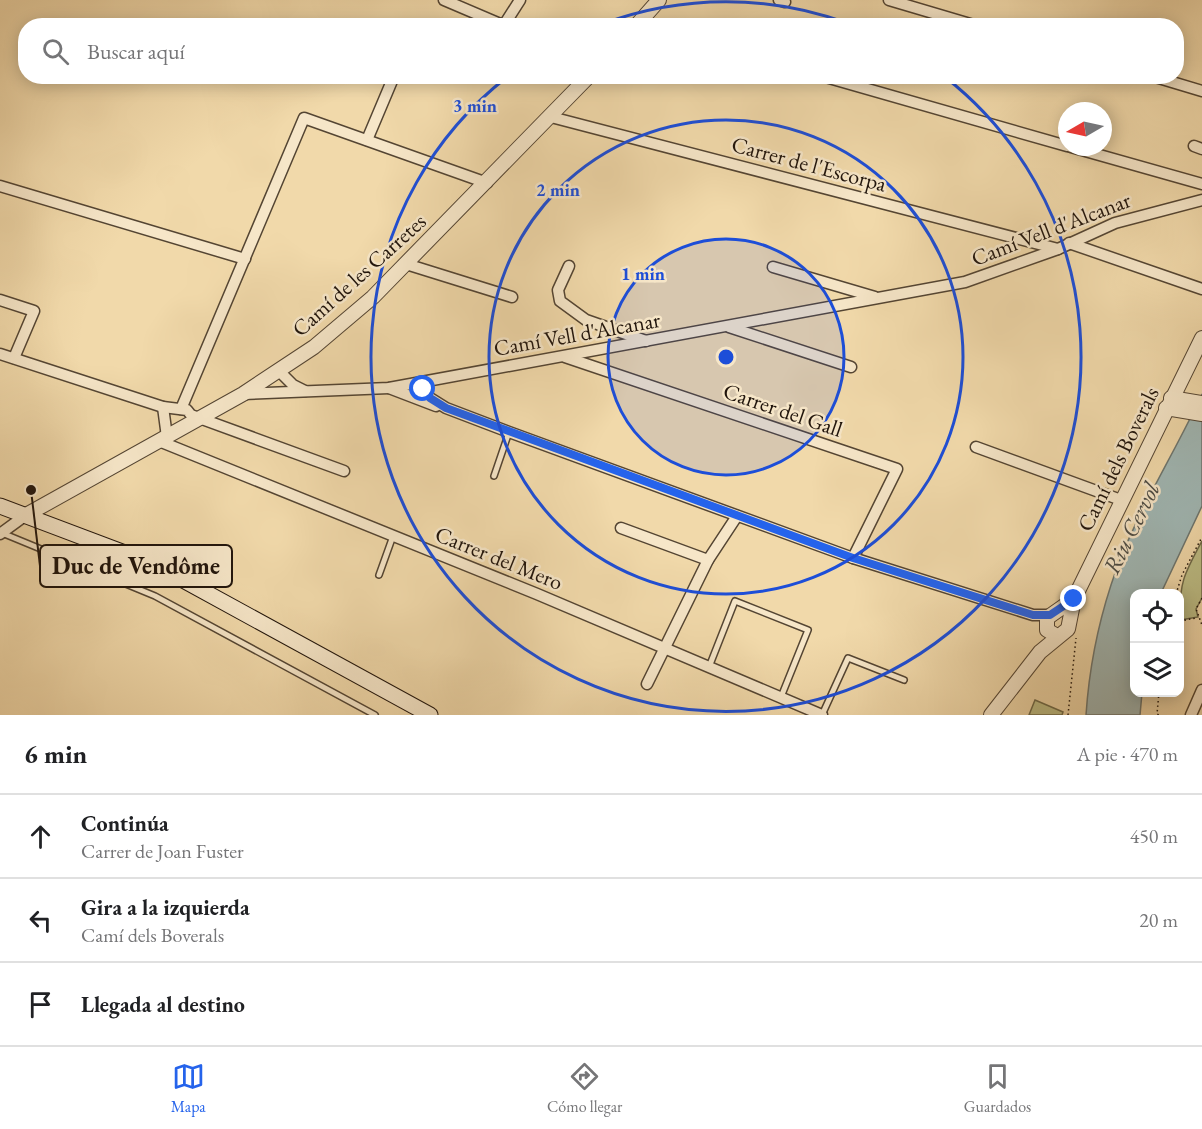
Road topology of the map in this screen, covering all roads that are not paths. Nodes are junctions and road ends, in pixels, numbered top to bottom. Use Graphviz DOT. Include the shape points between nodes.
graph roads {
  1 [pos="444,0"];
  2 [pos="520,0"];
  3 [pos="659,0"];
  4 [pos="889,0"];
  5 [pos="487,18"];
  6 [pos="508,18"];
  7 [pos="643,18"];
  8 [pos="950,18"];
  9 [pos="391,84"];
  10 [pos="582,84"];
  11 [pos="850,84"];
  12 [pos="1179,84"];
  13 [pos="1202,91"];
  14 [pos="551,117"];
  15 [pos="367,140"];
  16 [pos="1058,143"];
  17 [pos="1104,156"];
  18 [pos="488,183"];
  19 [pos="1202,184"];
  20 [pos="0,186"];
  21 [pos="1202,200"];
  22 [pos="1069,243"];
  23 [pos="1058,249"];
  24 [pos="245,259"];
  25 [pos="406,264"];
  26 [pos="569,266"];
  27 [pos="773,267"];
  28 [pos="1202,289"];
  29 [pos="512,297"];
  30 [pos="878,298"];
  31 [pos="0,300"];
  32 [pos="726,326"];
  33 [pos="1202,338"];
  34 [pos="647,341"];
  35 [pos="0,354"];
  36 [pos="562,356"];
  37 [pos="14,358"];
  38 [pos="851,367"];
  39 [pos="282,374"];
  40 [pos="433,380"];
  41 [pos="416,383"];
  42 [pos="389,388"];
  43 [pos="305,391"];
  44 [pos="281,393"];
  45 [pos="243,394"];
  46 [pos="425,403"];
  47 [pos="1202,403"];
  48 [pos="1175,404"];
  49 [pos="163,407"];
  50 [pos="446,408"];
  51 [pos="181,409"];
  52 [pos="1202,414"];
  53 [pos="200,418"];
  54 [pos="509,432"];
  55 [pos="163,439"];
  56 [pos="976,447"];
  57 [pos="344,471"];
  58 [pos="494,476"];
  59 [pos="1121,500"];
  60 [pos="0,506"];
  61 [pos="26,515"];
  62 [pos="737,516"];
  63 [pos="621,528"];
  64 [pos="0,533"];
  65 [pos="393,536"];
  66 [pos="853,558"];
  67 [pos="708,560"];
  68 [pos="379,575"];
  69 [pos="1054,623"];
  70 [pos="664,648"];
  71 [pos="709,667"];
  72 [pos="904,680"];
  73 [pos="647,684"];
  74 [pos="386,689"];
  75 [pos="1202,690"];
  76 [pos="1006,695"];
  77 [pos="781,698"];
  78 [pos="375,715"];
  79 [pos="430,715"];
  80 [pos="439,715"];
  81 [pos="822,715"];
  82 [pos="991,715"];
  83 [pos="996,715"];
  84 [pos="1191,715"];
  1 -- 5 [label="street"];
  2 -- 6 [label="street"];
  3 -- 7 [label="street"];
  4 -- 8 [label="street"];
  9 -- 15 [label="street"];
  10 -- 14 [label="street, Camí de les Carretes"];
  11 -- 16 [label="street"];
  12 -- 13 [label="street"];
  14 -- 18 [label="street, Camí de les Carretes"];
  14 -- 23 [label="street, Carrer de l'Escorpa"];
  15 -- 18 [label="street"];
  15 -- 24 [label="street" via="304,118"];
  17 -- 19 [label="street"];
  18 -- 25 [label="street, Camí de les Carretes"];
  20 -- 24 [label="street"];
  21 -- 22 [label="street, Camí Vell d'Alcanar" via="1115,224"];
  22 -- 23 [label="street, Camí Vell d'Alcanar"];
  22 -- 28 [label="street"];
  23 -- 30 [label="street, Camí Vell d'Alcanar" via="965,282"];
  24 -- 51 [label="street"];
  25 -- 29 [label="street"];
  25 -- 39 [label="street, Camí de les Carretes"];
  26 -- 34 [label="street" via="558,290 560,302 586,320"];
  27 -- 30 [label="street, Camí Vell d'Alcanar"];
  30 -- 32 [label="street, Camí Vell d'Alcanar"];
  31 -- 37 [label="street" via="34,311"];
  32 -- 34 [label="street, Camí Vell d'Alcanar"];
  32 -- 38 [label="street"];
  33 -- 48 [label="street, Camí dels Boverals"];
  34 -- 36 [label="street, Camí Vell d'Alcanar"];
  35 -- 37 [label="street"];
  36 -- 40 [label="street, Camí Vell d'Alcanar"];
  36 -- 66 [label="street, Carrer del Gall" via="897,469"];
  37 -- 49 [label="street"];
  39 -- 43 [label="street"];
  39 -- 44 [label="street" via="274,387"];
  39 -- 45 [label="street, Camí de les Carretes"];
  40 -- 41 [label="street, Camí Vell d'Alcanar"];
  40 -- 50 [label="street" via="431,387"];
  41 -- 42 [label="street, Camí Vell d'Alcanar"];
  41 -- 46 [label="street"];
  41 -- 50 [label="street"];
  42 -- 43 [label="street, Camí Vell d'Alcanar"];
  42 -- 46 [label="street"];
  43 -- 44 [label="street, Camí Vell d'Alcanar"];
  44 -- 45 [label="street, Camí Vell d'Alcanar"];
  45 -- 53 [label="street, Camí de les Carretes"];
  46 -- 50 [label="street"];
  47 -- 48 [label="street"];
  48 -- 52 [label="street"];
  48 -- 59 [label="street, Camí dels Boverals"];
  49 -- 51 [label="street"];
  49 -- 55 [label="street"];
  50 -- 54 [label="street"];
  51 -- 53 [label="street"];
  53 -- 55 [label="street, Camí de les Carretes"];
  53 -- 57 [label="street"];
  54 -- 58 [label="lane"];
  54 -- 62 [label="street"];
  55 -- 61 [label="street, Camí de les Carretes"];
  55 -- 65 [label="street, Carrer del Mero"];
  56 -- 59 [label="street"];
  59 -- 69 [label="street, Camí dels Boverals" via="1074,599"];
  60 -- 61 [label="main road"];
  61 -- 64 [label="street, Camí de les Carretes"];
  61 -- 74 [label="main road" via="174,575"];
  62 -- 66 [label="street"];
  62 -- 67 [label="street"];
  63 -- 67 [label="street"];
  64 -- 78 [label="lane" via="155,596"];
  65 -- 68 [label="lane"];
  65 -- 70 [label="street, Carrer del Mero"];
  66 -- 69 [label="street"];
  67 -- 70 [label="street"];
  69 -- 76 [label="street, Camí dels Boverals" via="1040,652"];
  70 -- 71 [label="street, Carrer del Mero"];
  70 -- 73 [label="street"];
  71 -- 77 [label="street, Carrer del Mero"];
  71 -- 77 [label="lane" via="735,601 808,630"];
  72 -- 81 [label="lane, Carrer del Mero" via="848,658"];
  74 -- 79 [label="main road"];
  74 -- 80 [label="main road"];
  75 -- 84 [label="street"];
  76 -- 82 [label="street, Camí dels Boverals"];
  76 -- 83 [label="street"];
  77 -- 81 [label="street, Carrer del Mero"];
}
